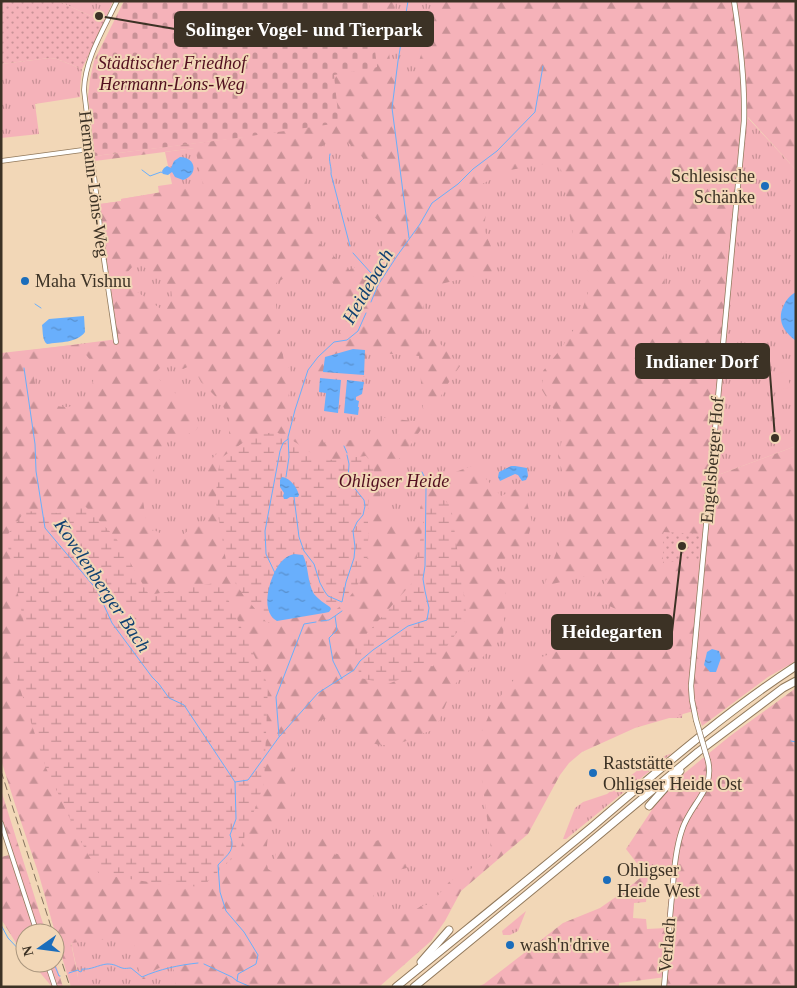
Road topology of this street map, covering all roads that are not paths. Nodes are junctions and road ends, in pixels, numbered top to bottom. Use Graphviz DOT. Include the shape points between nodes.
graph roads {
  1 [pos="117,1"];
  2 [pos="734,1"];
  3 [pos="90,149"];
  4 [pos="1,161"];
  5 [pos="116,342"];
  6 [pos="796,666"];
  7 [pos="796,680"];
  8 [pos="711,727"];
  9 [pos="685,742"];
  10 [pos="698,752"];
  11 [pos="708,761"];
  12 [pos="649,806"];
  13 [pos="1,823"];
  14 [pos="34,923"];
  15 [pos="449,930"];
  16 [pos="50,973"];
  17 [pos="408,977"];
  18 [pos="55,987"];
  19 [pos="396,987"];
  20 [pos="414,987"];
  21 [pos="664,987"];
  1 -- 3 [label="street, Hermann-Löns-Weg" via="85,75"];
  2 -- 11 [label="street, Engelsberger Hof, bridge" via="744,114 691,686"];
  3 -- 4 [label="street"];
  3 -- 5 [label="street, Hermann-Löns-Weg"];
  6 -- 8 [label="highway"];
  7 -- 10 [label="highway"];
  8 -- 9 [label="highway"];
  8 -- 17 [label="highway"];
  10 -- 12 [label="highway"];
  10 -- 20 [label="highway"];
  11 -- 21 [label="street, Verlach" via="709,779 683,825 678,841"];
  13 -- 14 [label="street"];
  15 -- 17 [label="highway"];
  16 -- 18 [label="street"];
  17 -- 19 [label="highway"];
}
